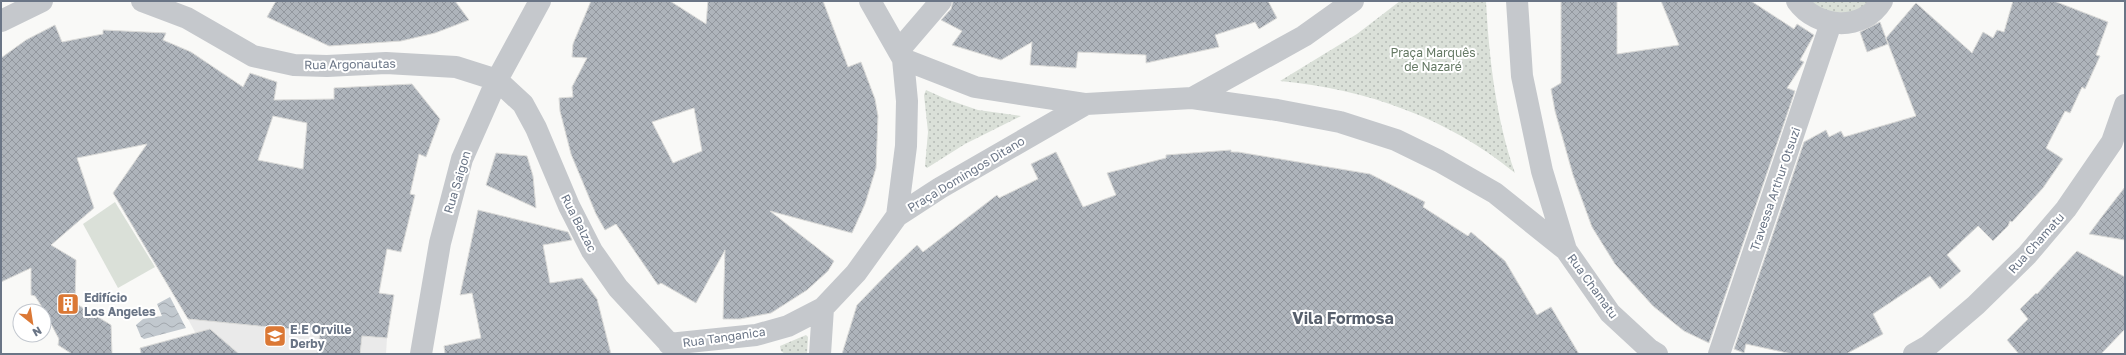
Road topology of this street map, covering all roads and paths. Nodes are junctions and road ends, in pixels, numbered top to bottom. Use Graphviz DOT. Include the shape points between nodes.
graph roads {
  1 [pos="42,1"];
  2 [pos="142,1"];
  3 [pos="540,1"];
  4 [pos="870,1"];
  5 [pos="941,1"];
  6 [pos="1353,1"];
  7 [pos="1517,1"];
  8 [pos="1797,1"];
  9 [pos="1882,1"];
  10 [pos="1,20"];
  11 [pos="1831,23"];
  12 [pos="901,54"];
  13 [pos="498,80"];
  14 [pos="1192,98"];
  15 [pos="1086,104"];
  16 [pos="2125,105"];
  17 [pos="897,216"];
  18 [pos="1566,250"];
  19 [pos="823,308"];
  20 [pos="1626,328"];
  21 [pos="756,335"];
  22 [pos="674,349"];
  23 [pos="421,354"];
  24 [pos="742,354"];
  25 [pos="820,354"];
  26 [pos="1634,354"];
  27 [pos="1657,354"];
  28 [pos="1719,354"];
  29 [pos="1914,354"];
  1 -- 10 [label="street"];
  2 -- 13 [label="street, Rua Argonautas" via="187,18 252,56 294,65 386,63 456,66"];
  3 -- 13 [label="street, Rua Saigon"];
  4 -- 12 [label="street"];
  5 -- 12 [label="street"];
  6 -- 14 [label="street" via="1304,36"];
  7 -- 18 [label="street" via="1522,76 1542,171"];
  8 -- 11 [label="street" via="1814,17"];
  9 -- 11 [label="street" via="1864,17 1847,23"];
  11 -- 28 [label="street, Travessa Arthur Otsuzi"];
  12 -- 15 [label="street, Praça Domingos Ditano" via="975,87"];
  12 -- 17 [label="street, Praça Domingos Ditano" via="907,100 906,146"];
  13 -- 22 [label="street, Rua Balzac" via="523,104 592,251 618,288"];
  13 -- 23 [label="street, Rua Saigon" via="462,159 440,243"];
  14 -- 15 [label="street, Praça Domingos Ditano"];
  14 -- 18 [label="street" via="1340,122 1396,140 1495,193"];
  15 -- 17 [label="street, Praça Domingos Ditano" via="940,188"];
  16 -- 29 [label="street, Rua Chamatu" via="2112,142 2066,209 2027,255 1976,305 1928,346"];
  17 -- 19 [label="street, Rua Tanganica" via="856,273"];
  18 -- 20 [label="street, Rua Chamatu" via="1610,313"];
  19 -- 21 [label="street, Rua Tanganica" via="788,326"];
  19 -- 25 [label="street"];
  20 -- 26 [label="street"];
  20 -- 27 [label="street, Rua Chamatu"];
  21 -- 22 [label="street, Rua Tanganica"];
  21 -- 24 [label="street"];
}
